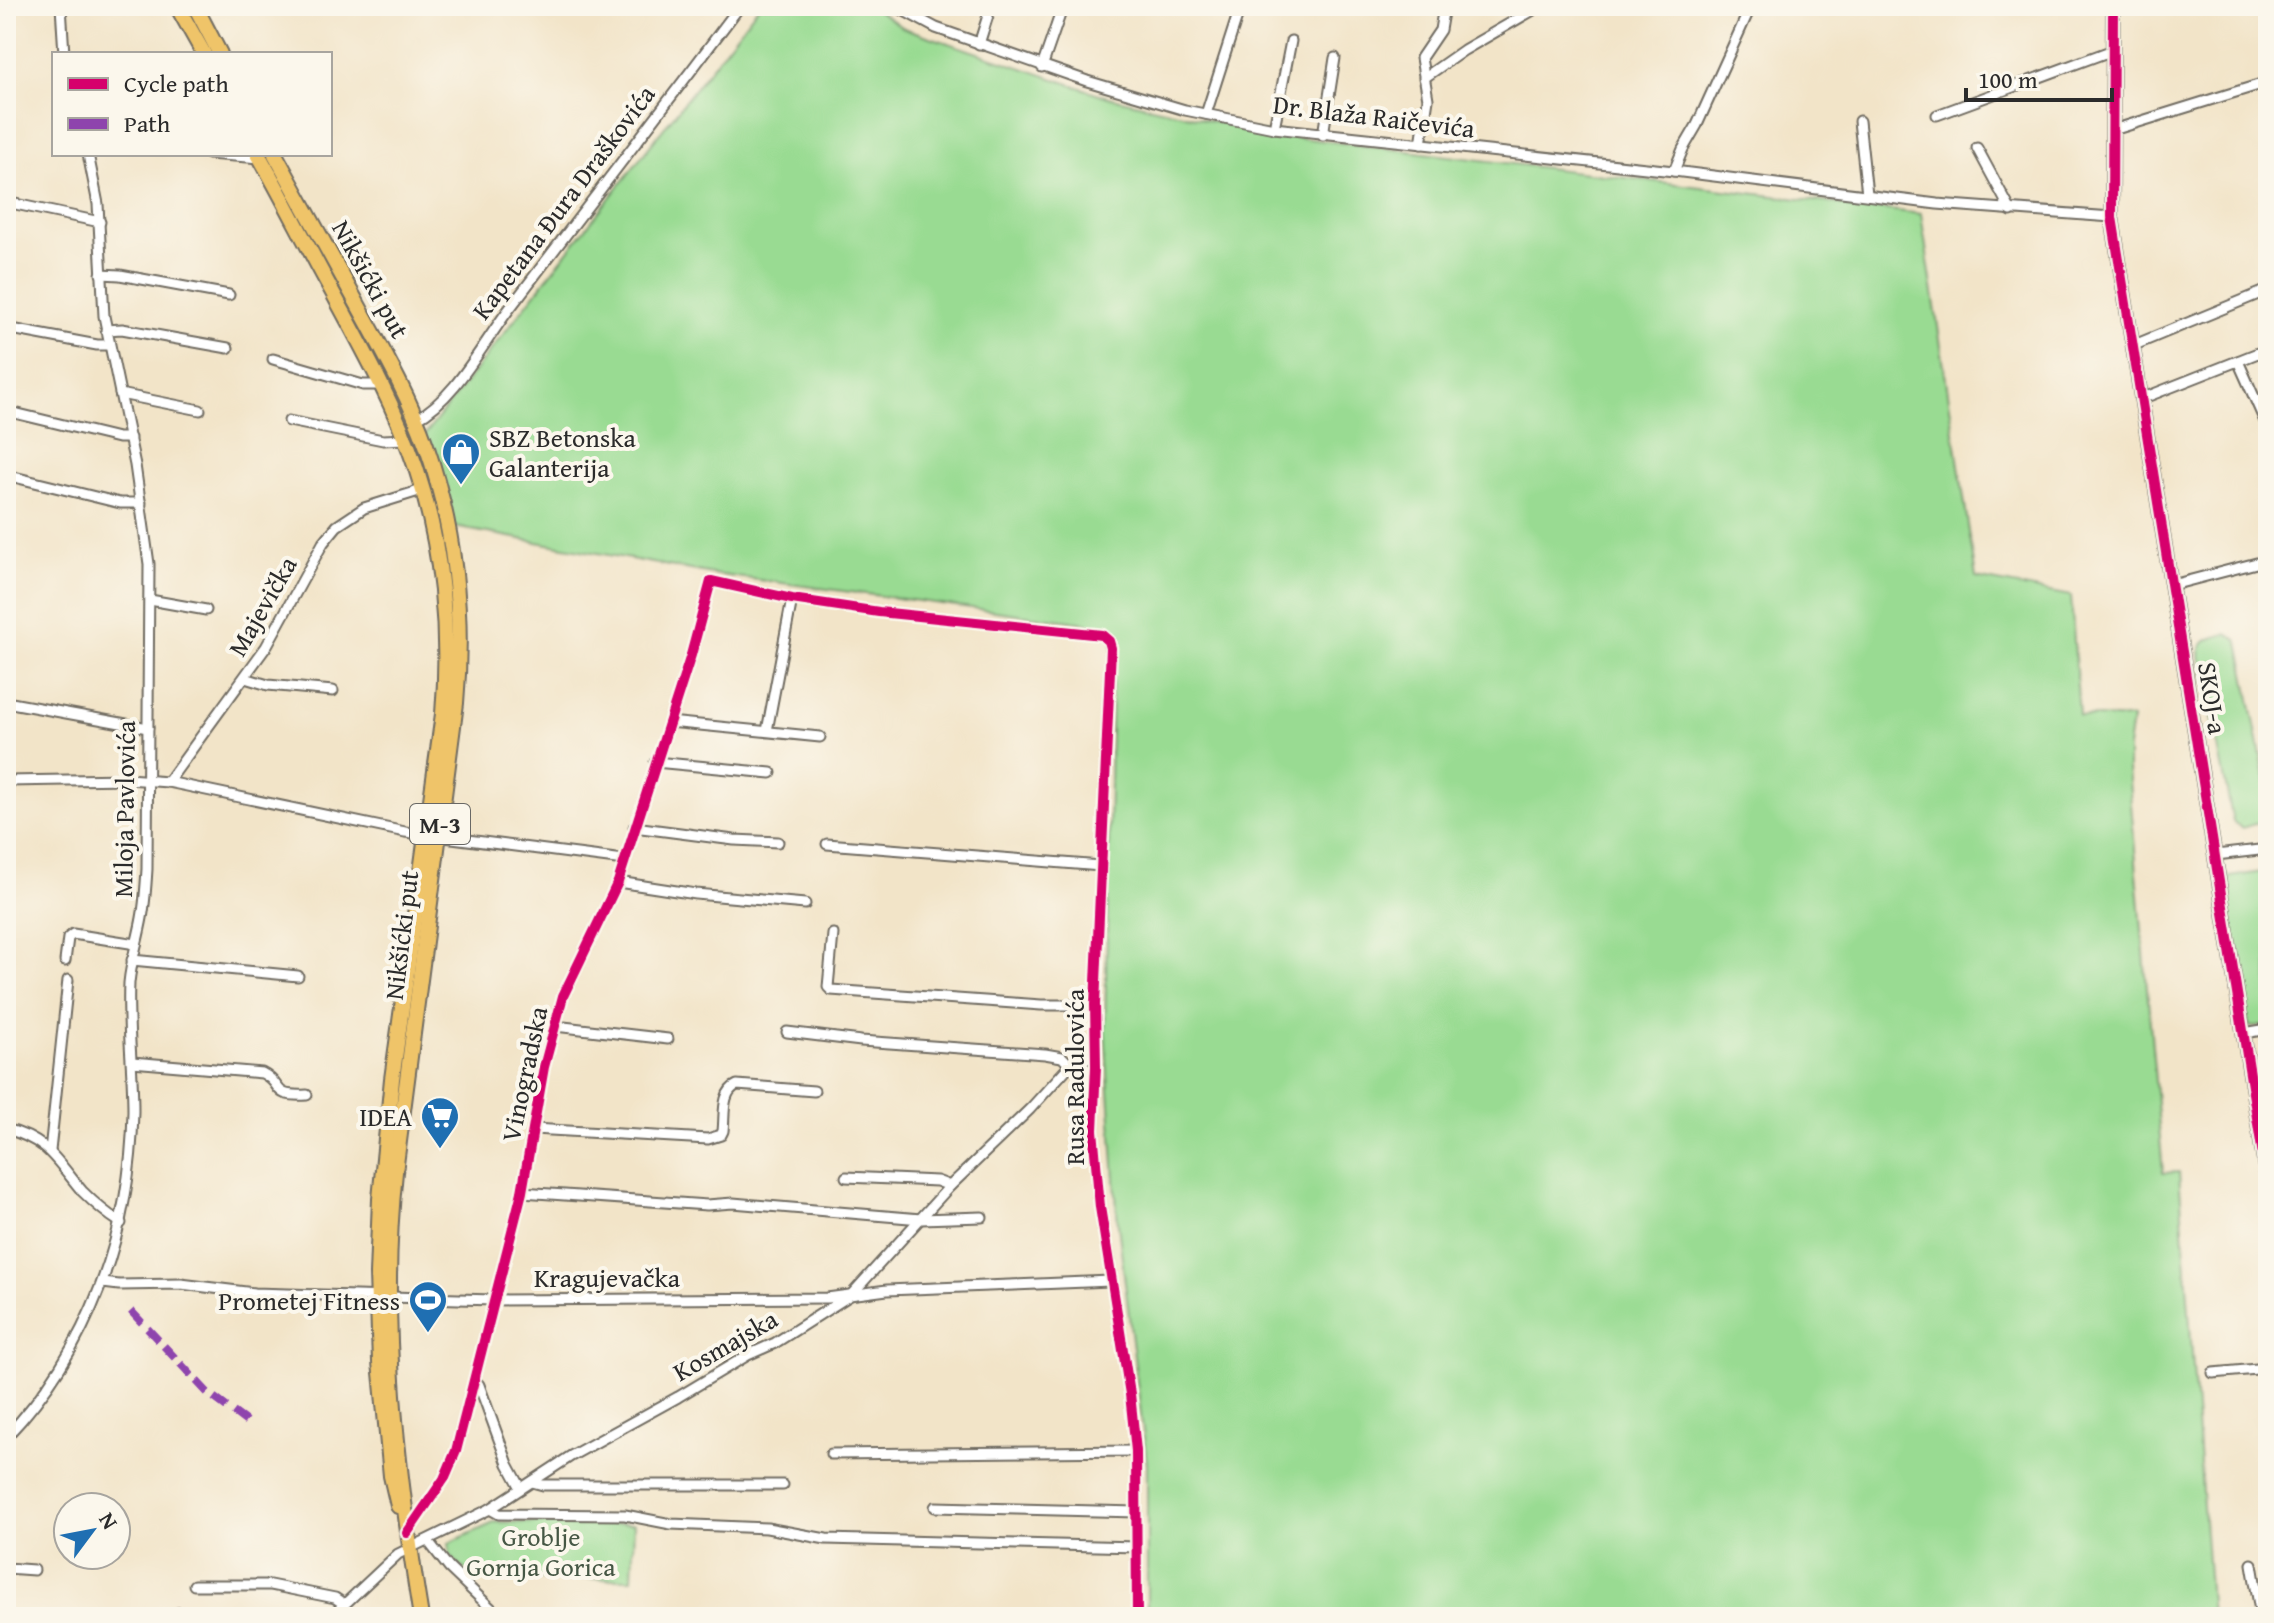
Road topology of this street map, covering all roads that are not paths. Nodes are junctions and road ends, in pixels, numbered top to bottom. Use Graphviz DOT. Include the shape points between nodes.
graph roads {
  1 [pos="61,6"];
  2 [pos="177,6"];
  3 [pos="195,6"];
  4 [pos="740,6"];
  5 [pos="895,6"];
  6 [pos="991,6"];
  7 [pos="1063,6"];
  8 [pos="1444,6"];
  9 [pos="1540,6"];
  10 [pos="1751,6"];
  11 [pos="2113,6"];
  12 [pos="1238,14"];
  13 [pos="1291,41"];
  14 [pos="979,44"];
  15 [pos="2113,50"];
  16 [pos="64,52"];
  17 [pos="203,52"];
  18 [pos="219,52"];
  19 [pos="1335,58"];
  20 [pos="1042,67"];
  21 [pos="1424,78"];
  22 [pos="2268,82"];
  23 [pos="1206,114"];
  24 [pos="1937,115"];
  25 [pos="1859,121"];
  26 [pos="1274,128"];
  27 [pos="2113,130"];
  28 [pos="1323,135"];
  29 [pos="1421,144"];
  30 [pos="1977,148"];
  31 [pos="88,156"];
  32 [pos="266,156"];
  33 [pos="266,156"];
  34 [pos="1674,171"];
  35 [pos="1867,194"];
  36 [pos="6,202"];
  37 [pos="2011,211"];
  38 [pos="2112,217"];
  39 [pos="100,222"];
  40 [pos="101,274"];
  41 [pos="2268,290"];
  42 [pos="229,295"];
  43 [pos="6,328"];
  44 [pos="106,330"];
  45 [pos="109,345"];
  46 [pos="2132,346"];
  47 [pos="228,348"];
  48 [pos="2268,349"];
  49 [pos="273,359"];
  50 [pos="2238,361"];
  51 [pos="382,385"];
  52 [pos="120,394"];
  53 [pos="2141,399"];
  54 [pos="200,410"];
  55 [pos="6,411"];
  56 [pos="416,419"];
  57 [pos="289,421"];
  58 [pos="2268,428"];
  59 [pos="130,438"];
  60 [pos="405,439"];
  61 [pos="6,475"];
  62 [pos="422,490"];
  63 [pos="141,503"];
  64 [pos="2268,560"];
  65 [pos="2172,585"];
  66 [pos="792,599"];
  67 [pos="150,600"];
  68 [pos="206,610"];
  69 [pos="245,678"];
  70 [pos="333,691"];
  71 [pos="6,702"];
  72 [pos="669,722"];
  73 [pos="148,728"];
  74 [pos="767,731"];
  75 [pos="820,737"];
  76 [pos="655,762"];
  77 [pos="771,773"];
  78 [pos="6,781"];
  79 [pos="148,781"];
  80 [pos="168,782"];
  81 [pos="634,827"];
  82 [pos="432,836"];
  83 [pos="778,842"];
  84 [pos="827,844"];
  85 [pos="2268,849"];
  86 [pos="2216,855"];
  87 [pos="624,860"];
  88 [pos="1101,866"];
  89 [pos="618,882"];
  90 [pos="805,904"];
  91 [pos="833,934"];
  92 [pos="136,944"];
  93 [pos="132,960"];
  94 [pos="65,961"];
  95 [pos="298,976"];
  96 [pos="68,980"];
  97 [pos="1095,1005"];
  98 [pos="555,1026"];
  99 [pos="2268,1029"];
  100 [pos="787,1032"];
  101 [pos="2244,1033"];
  102 [pos="668,1039"];
  103 [pos="1095,1054"];
  104 [pos="132,1062"];
  105 [pos="1070,1065"];
  106 [pos="814,1091"];
  107 [pos="307,1095"];
  108 [pos="6,1129"];
  109 [pos="533,1129"];
  110 [pos="50,1151"];
  111 [pos="846,1177"];
  112 [pos="950,1186"];
  113 [pos="2268,1186"];
  114 [pos="522,1192"];
  115 [pos="982,1217"];
  116 [pos="921,1219"];
  117 [pos="121,1223"];
  118 [pos="1111,1281"];
  119 [pos="103,1283"];
  120 [pos="852,1294"];
  121 [pos="383,1299"];
  122 [pos="493,1300"];
  123 [pos="2268,1368"];
  124 [pos="2213,1373"];
  125 [pos="474,1379"];
  126 [pos="6,1437"];
  127 [pos="1136,1451"];
  128 [pos="831,1454"];
  129 [pos="532,1482"];
  130 [pos="783,1485"];
  131 [pos="521,1488"];
  132 [pos="935,1507"];
  133 [pos="490,1509"];
  134 [pos="1137,1512"];
  135 [pos="407,1533"];
  136 [pos="428,1541"];
  137 [pos="1137,1547"];
  138 [pos="411,1550"];
  139 [pos="2252,1564"];
  140 [pos="6,1568"];
  141 [pos="34,1570"];
  142 [pos="194,1585"];
  143 [pos="344,1604"];
  144 [pos="178,1613"];
  145 [pos="861,1616"];
  146 [pos="208,1617"];
  147 [pos="331,1617"];
  148 [pos="421,1617"];
  149 [pos="503,1617"];
  150 [pos="1137,1617"];
  151 [pos="2261,1617"];
  1 -- 16 [label="street"];
  2 -- 17 [label="main road"];
  3 -- 18 [label="main road"];
  4 -- 56 [label="street, Kapetana Đura Draškovića" via="446,395"];
  5 -- 14 [label="street, Dr. Blaža Raičevića"];
  6 -- 14 [label="street"];
  7 -- 20 [label="street"];
  8 -- 21 [label="street" via="1440,30 1421,58"];
  9 -- 21 [label="street"];
  10 -- 34 [label="street"];
  11 -- 15 [label="main road, SKOJ-a"];
  12 -- 23 [label="street"];
  13 -- 26 [label="street"];
  14 -- 20 [label="street, Dr. Blaža Raičevića"];
  15 -- 24 [label="street"];
  15 -- 27 [label="main road, SKOJ-a"];
  19 -- 28 [label="street"];
  20 -- 23 [label="street, Dr. Blaža Raičevića"];
  21 -- 29 [label="street" via="1428,108"];
  22 -- 27 [label="street"];
  23 -- 26 [label="street, Dr. Blaža Raičevića"];
  25 -- 35 [label="street"];
  26 -- 28 [label="street, Dr. Blaža Raičevića"];
  27 -- 38 [label="main road, SKOJ-a"];
  28 -- 29 [label="street, Dr. Blaža Raičevića"];
  29 -- 34 [label="street, Dr. Blaža Raičevića"];
  30 -- 37 [label="street"];
  31 -- 39 [label="street, Miloja Pavlovića"];
  32 -- 56 [label="main road, Nikšićki put / M-3" via="390,365"];
  33 -- 51 [label="main road"];
  34 -- 35 [label="street, Dr. Blaža Raičevića"];
  35 -- 37 [label="street, Dr. Blaža Raičevića"];
  36 -- 39 [label="street"];
  37 -- 38 [label="street, Dr. Blaža Raičevića"];
  38 -- 46 [label="main road, SKOJ-a"];
  39 -- 40 [label="street, Miloja Pavlovića"];
  40 -- 42 [label="street"];
  40 -- 44 [label="street, Miloja Pavlovića"];
  41 -- 46 [label="street"];
  43 -- 45 [label="street"];
  44 -- 45 [label="street, Miloja Pavlovića"];
  44 -- 47 [label="street"];
  45 -- 52 [label="street, Miloja Pavlovića"];
  46 -- 53 [label="main road, SKOJ-a"];
  48 -- 50 [label="street"];
  49 -- 51 [label="street" via="363,385"];
  50 -- 53 [label="street"];
  50 -- 58 [label="street"];
  51 -- 60 [label="main road"];
  52 -- 54 [label="street"];
  52 -- 59 [label="street, Miloja Pavlovića"];
  53 -- 65 [label="main road, SKOJ-a"];
  55 -- 59 [label="street"];
  56 -- 82 [label="main road, Nikšićki put / M-3" via="445,512 459,616 456,703"];
  57 -- 60 [label="street" via="383,440"];
  59 -- 63 [label="street, Miloja Pavlovića"];
  60 -- 62 [label="main road"];
  61 -- 63 [label="street" via="120,503"];
  62 -- 69 [label="street, Majevička" via="364,508 337,526"];
  62 -- 82 [label="main road" via="440,576 445,677"];
  63 -- 67 [label="street, Miloja Pavlovića"];
  64 -- 65 [label="street"];
  65 -- 86 [label="main road, SKOJ-a"];
  66 -- 72 [label="street, Vinogradska" via="711,581"];
  66 -- 74 [label="street"];
  66 -- 88 [label="street, Rusa Radulovića" via="1102,635 1109,641"];
  67 -- 68 [label="street"];
  67 -- 73 [label="street, Miloja Pavlovića"];
  69 -- 70 [label="street"];
  69 -- 80 [label="street, Majevička"];
  71 -- 73 [label="street"];
  72 -- 74 [label="street"];
  72 -- 76 [label="street, Vinogradska"];
  73 -- 79 [label="street, Miloja Pavlovića"];
  74 -- 75 [label="street"];
  76 -- 77 [label="street"];
  76 -- 81 [label="street, Vinogradska"];
  78 -- 79 [label="street"];
  79 -- 80 [label="street"];
  79 -- 92 [label="street, Miloja Pavlovića" via="145,902"];
  80 -- 82 [label="street"];
  81 -- 83 [label="street"];
  81 -- 87 [label="street, Vinogradska"];
  82 -- 87 [label="street"];
  82 -- 121 [label="main road, Nikšićki put / M-3"];
  84 -- 88 [label="street"];
  85 -- 86 [label="street"];
  86 -- 101 [label="main road, SKOJ-a"];
  87 -- 89 [label="street, Vinogradska"];
  88 -- 97 [label="street, Rusa Radulovića"];
  89 -- 90 [label="street"];
  89 -- 98 [label="street, Vinogradska"];
  91 -- 97 [label="street" via="831,990"];
  92 -- 93 [label="street, Miloja Pavlovića"];
  92 -- 94 [label="street" via="73,934"];
  93 -- 95 [label="street"];
  93 -- 104 [label="street, Miloja Pavlovića"];
  96 -- 110 [label="street"];
  97 -- 103 [label="street, Rusa Radulovića"];
  98 -- 102 [label="street"];
  98 -- 109 [label="street, Vinogradska"];
  99 -- 101 [label="street"];
  100 -- 105 [label="street" via="1045,1054 1062,1057"];
  101 -- 113 [label="main road, SKOJ-a"];
  103 -- 105 [label="street, Kosmajska"];
  103 -- 118 [label="street, Rusa Radulovića" via="1094,1150"];
  104 -- 107 [label="street" via="262,1073 287,1096"];
  104 -- 117 [label="street, Miloja Pavlovića" via="132,1135"];
  105 -- 112 [label="street, Kosmajska"];
  106 -- 109 [label="street" via="731,1087 723,1131 708,1139"];
  108 -- 110 [label="street" via="30,1136"];
  109 -- 114 [label="street, Vinogradska"];
  110 -- 117 [label="street" via="86,1194"];
  111 -- 112 [label="street"];
  112 -- 116 [label="street, Kosmajska"];
  114 -- 116 [label="street"];
  114 -- 122 [label="street, Vinogradska"];
  115 -- 116 [label="street"];
  116 -- 120 [label="street, Kosmajska"];
  117 -- 119 [label="street, Miloja Pavlovića"];
  118 -- 120 [label="street, Kragujevačka"];
  118 -- 127 [label="street, Rusa Radulovića"];
  119 -- 121 [label="street, Kragujevačka"];
  119 -- 126 [label="street, Miloja Pavlovića" via="50,1385"];
  120 -- 122 [label="street, Kragujevačka"];
  120 -- 129 [label="street, Kosmajska"];
  121 -- 122 [label="street, Kragujevačka"];
  121 -- 135 [label="main road, Nikšićki put / M-3"];
  122 -- 125 [label="street, Vinogradska"];
  123 -- 124 [label="street"];
  125 -- 131 [label="street"];
  125 -- 135 [label="street, Vinogradska" via="444,1479"];
  127 -- 128 [label="street"];
  127 -- 134 [label="street, Rusa Radulovića"];
  129 -- 130 [label="street"];
  129 -- 131 [label="street, Kosmajska"];
  131 -- 133 [label="street, Kosmajska"];
  132 -- 134 [label="street"];
  133 -- 136 [label="street, Kosmajska"];
  133 -- 137 [label="street" via="499,1514 625,1515 826,1539"];
  134 -- 137 [label="street, Rusa Radulovića"];
  135 -- 138 [label="main road, Nikšićki put / M-3"];
  136 -- 138 [label="street, Kosmajska"];
  136 -- 149 [label="street" via="449,1568"];
  137 -- 150 [label="street, Rusa Radulovića"];
  138 -- 143 [label="street, Kosmajska" via="392,1558"];
  138 -- 148 [label="main road, Nikšićki put / M-3"];
  139 -- 151 [label="street"];
  140 -- 141 [label="street"];
  142 -- 143 [label="street" via="270,1585"];
  143 -- 147 [label="street, Kosmajska"];
  144 -- 146 [label="street"];
  145 -- 149 [label="street"];
}
